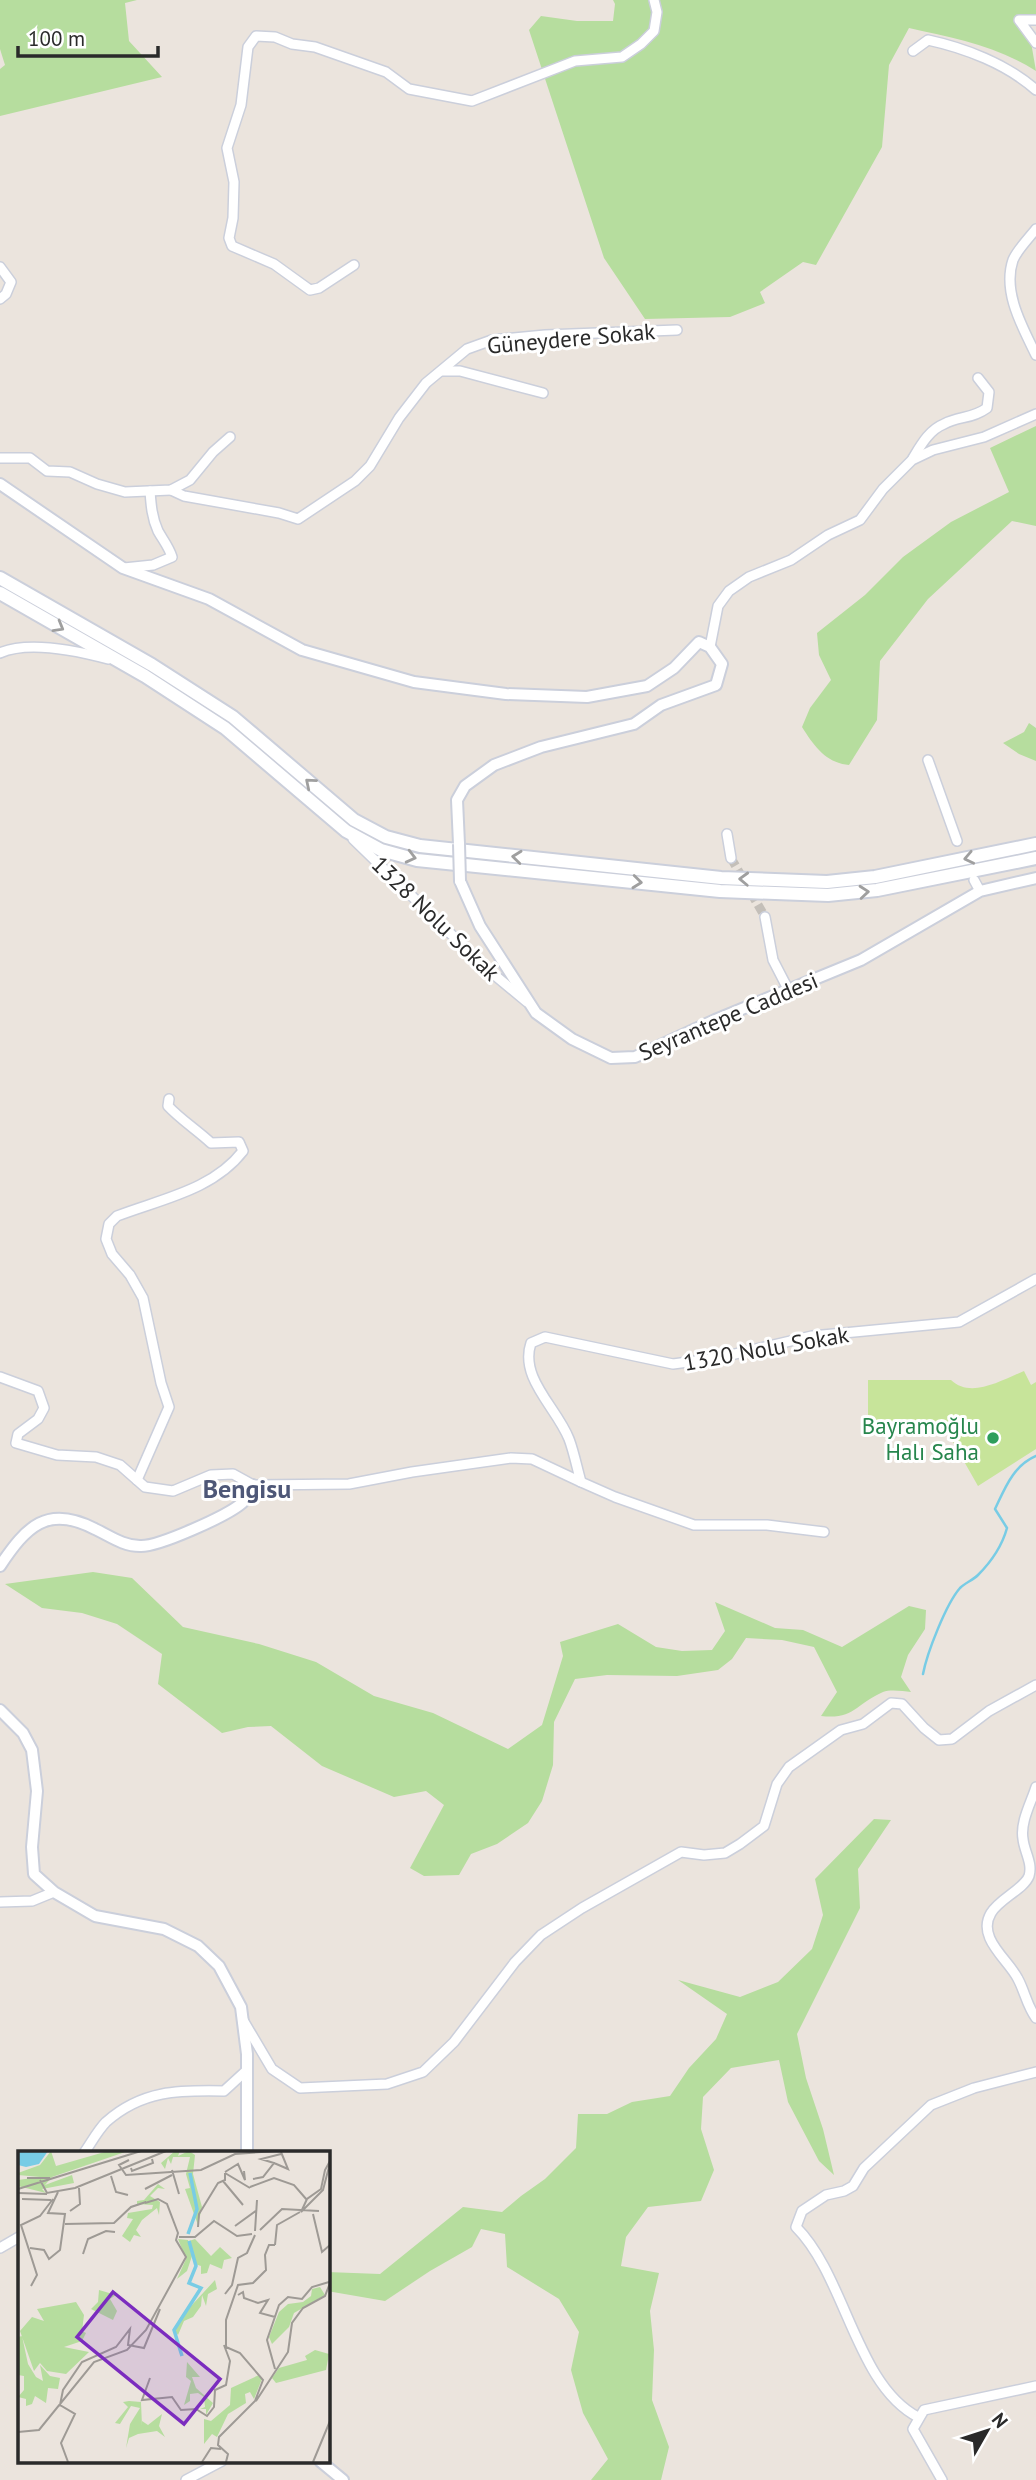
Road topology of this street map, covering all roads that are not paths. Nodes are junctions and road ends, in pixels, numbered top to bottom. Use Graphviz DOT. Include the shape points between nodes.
graph roads {
  1 [pos="654,0"];
  2 [pos="1036,20"];
  3 [pos="1036,43"];
  4 [pos="913,51"];
  5 [pos="1036,90"];
  6 [pos="1036,229"];
  7 [pos="354,265"];
  8 [pos="0,267"];
  9 [pos="0,299"];
  10 [pos="677,330"];
  11 [pos="1036,355"];
  12 [pos="443,371"];
  13 [pos="978,377"];
  14 [pos="542,393"];
  15 [pos="1036,414"];
  16 [pos="230,437"];
  17 [pos="0,458"];
  18 [pos="912,460"];
  19 [pos="0,484"];
  20 [pos="171,490"];
  21 [pos="150,491"];
  22 [pos="123,568"];
  23 [pos="0,578"];
  24 [pos="0,593"];
  25 [pos="710,646"];
  26 [pos="0,653"];
  27 [pos="122,663"];
  28 [pos="928,760"];
  29 [pos="344,829"];
  30 [pos="727,834"];
  31 [pos="957,841"];
  32 [pos="1036,844"];
  33 [pos="731,858"];
  34 [pos="1036,858"];
  35 [pos="1036,878"];
  36 [pos="974,880"];
  37 [pos="980,891"];
  38 [pos="765,917"];
  39 [pos="789,990"];
  40 [pos="531,1005"];
  41 [pos="169,1099"];
  42 [pos="1036,1279"];
  43 [pos="0,1377"];
  44 [pos="137,1480"];
  45 [pos="581,1482"];
  46 [pos="253,1485"];
  47 [pos="824,1532"];
  48 [pos="0,1566"];
  49 [pos="1036,1685"];
  50 [pos="0,1710"];
  51 [pos="1036,1787"];
  52 [pos="54,1892"];
  53 [pos="0,1902"];
  54 [pos="242,2018"];
  55 [pos="1036,2018"];
  56 [pos="247,2070"];
  57 [pos="1036,2072"];
  58 [pos="85,2151"];
  59 [pos="247,2151"];
  60 [pos="18,2237"];
  61 [pos="0,2248"];
  62 [pos="1036,2386"];
  63 [pos="918,2417"];
  64 [pos="220,2462"];
  65 [pos="321,2462"];
  66 [pos="186,2480"];
  67 [pos="343,2480"];
  68 [pos="942,2480"];
  1 -- 7 [label="street" via="654,30 622,57 575,61 472,101 409,89 386,72 315,47 256,36 248,47 241,105 227,148 234,182 232,246 274,264 310,289"];
  2 -- 3 [label="street" via="1019,20"];
  4 -- 5 [label="street" via="928,40 949,45 990,61"];
  6 -- 11 [label="street" via="1013,260 1010,285"];
  8 -- 9 [label="street" via="11,282"];
  10 -- 12 [label="street, Güneydere Sokak" via="492,340 467,348"];
  12 -- 14 [label="street" via="460,371"];
  12 -- 20 [label="street, Güneydere Sokak" via="426,383 370,466 299,519"];
  13 -- 18 [label="street" via="989,392 987,408 976,416 943,424 924,439"];
  15 -- 18 [label="street"];
  16 -- 20 [label="street" via="190,480"];
  17 -- 21 [label="street" via="30,458 47,471 70,472 125,492"];
  18 -- 25 [label="street" via="860,520 729,591 719,606"];
  19 -- 22 [label="street"];
  20 -- 21 [label="street"];
  21 -- 22 [label="street" via="152,513 172,557 153,565"];
  22 -- 25 [label="street" via="209,599 302,650 414,682 506,694 587,697 647,686 674,668 699,642"];
  32 -- 23 [label="main road, one-way" via="875,877 827,882 721,878 420,846 386,837 354,820 233,717 152,664"];
  24 -- 27 [label="main road, one-way"];
  25 -- 40 [label="street, Seyrantepe Caddesi, bridge" via="722,664 716,685 661,705 634,724 541,747 494,765 465,786 457,800 460,881 480,926"];
  26 -- 27 [label="street" via="10,648 46,648"];
  27 -- 29 [label="main road" via="225,728"];
  28 -- 31 [label="street"];
  29 -- 34 [label="main road, one-way" via="381,849 417,860 720,891 828,895 877,890"];
  29 -- 40 [label="street, 1328 Nolu Sokak" via="486,968"];
  30 -- 33 [label="street"];
  35 -- 37 [label="street, Seyrantepe Caddesi"];
  36 -- 37 [label="street"];
  37 -- 39 [label="street, Seyrantepe Caddesi" via="861,960"];
  38 -- 39 [label="street" via="773,960"];
  39 -- 40 [label="street, Seyrantepe Caddesi" via="635,1057 611,1058 572,1040"];
  41 -- 44 [label="street" via="168,1107 211,1143 239,1142 243,1151 198,1188 117,1216 109,1224 106,1239 112,1254 143,1297 169,1407"];
  42 -- 45 [label="street, 1320 Nolu Sokak" via="959,1322 812,1336 673,1364 545,1337 531,1343 527,1354 531,1372 568,1437"];
  43 -- 44 [label="street" via="38,1391 44,1408 38,1419 18,1434 16,1443 57,1455 96,1457 120,1465"];
  44 -- 46 [label="street" via="145,1487 173,1492 211,1475 233,1474"];
  45 -- 46 [label="street" via="532,1459 512,1458 349,1484"];
  45 -- 47 [label="street" via="694,1525 767,1525"];
  46 -- 48 [label="street" via="240,1505 142,1547 125,1544 82,1522 38,1522"];
  49 -- 54 [label="street" via="989,1711 952,1739 939,1740 902,1704 891,1703 863,1724 841,1730 789,1767 777,1784 764,1826 740,1844 725,1853 681,1852 582,1908 531,1944 454,2042 423,2072 387,2084 300,2088 272,2069"];
  50 -- 52 [label="street" via="23,1733 32,1750 37,1791 34,1874"];
  51 -- 55 [label="street" via="1023,1832 1028,1877 990,1913 987,1923 990,1940 1018,1977"];
  52 -- 53 [label="street" via="32,1901"];
  52 -- 54 [label="street" via="95,1916 164,1929 198,1946 219,1966 241,2007"];
  54 -- 56 [label="street"];
  56 -- 58 [label="street" via="224,2091 162,2092 135,2102 105,2123"];
  56 -- 59 [label="street"];
  57 -- 63 [label="street" via="931,2105 864,2168 853,2186 826,2195 802,2211 796,2227 824,2268 886,2392 902,2409"];
  60 -- 61 [label="street"];
  62 -- 63 [label="street" via="924,2410"];
  63 -- 68 [label="street" via="913,2428"];
  64 -- 66 [label="street"];
  65 -- 67 [label="street"];
}
